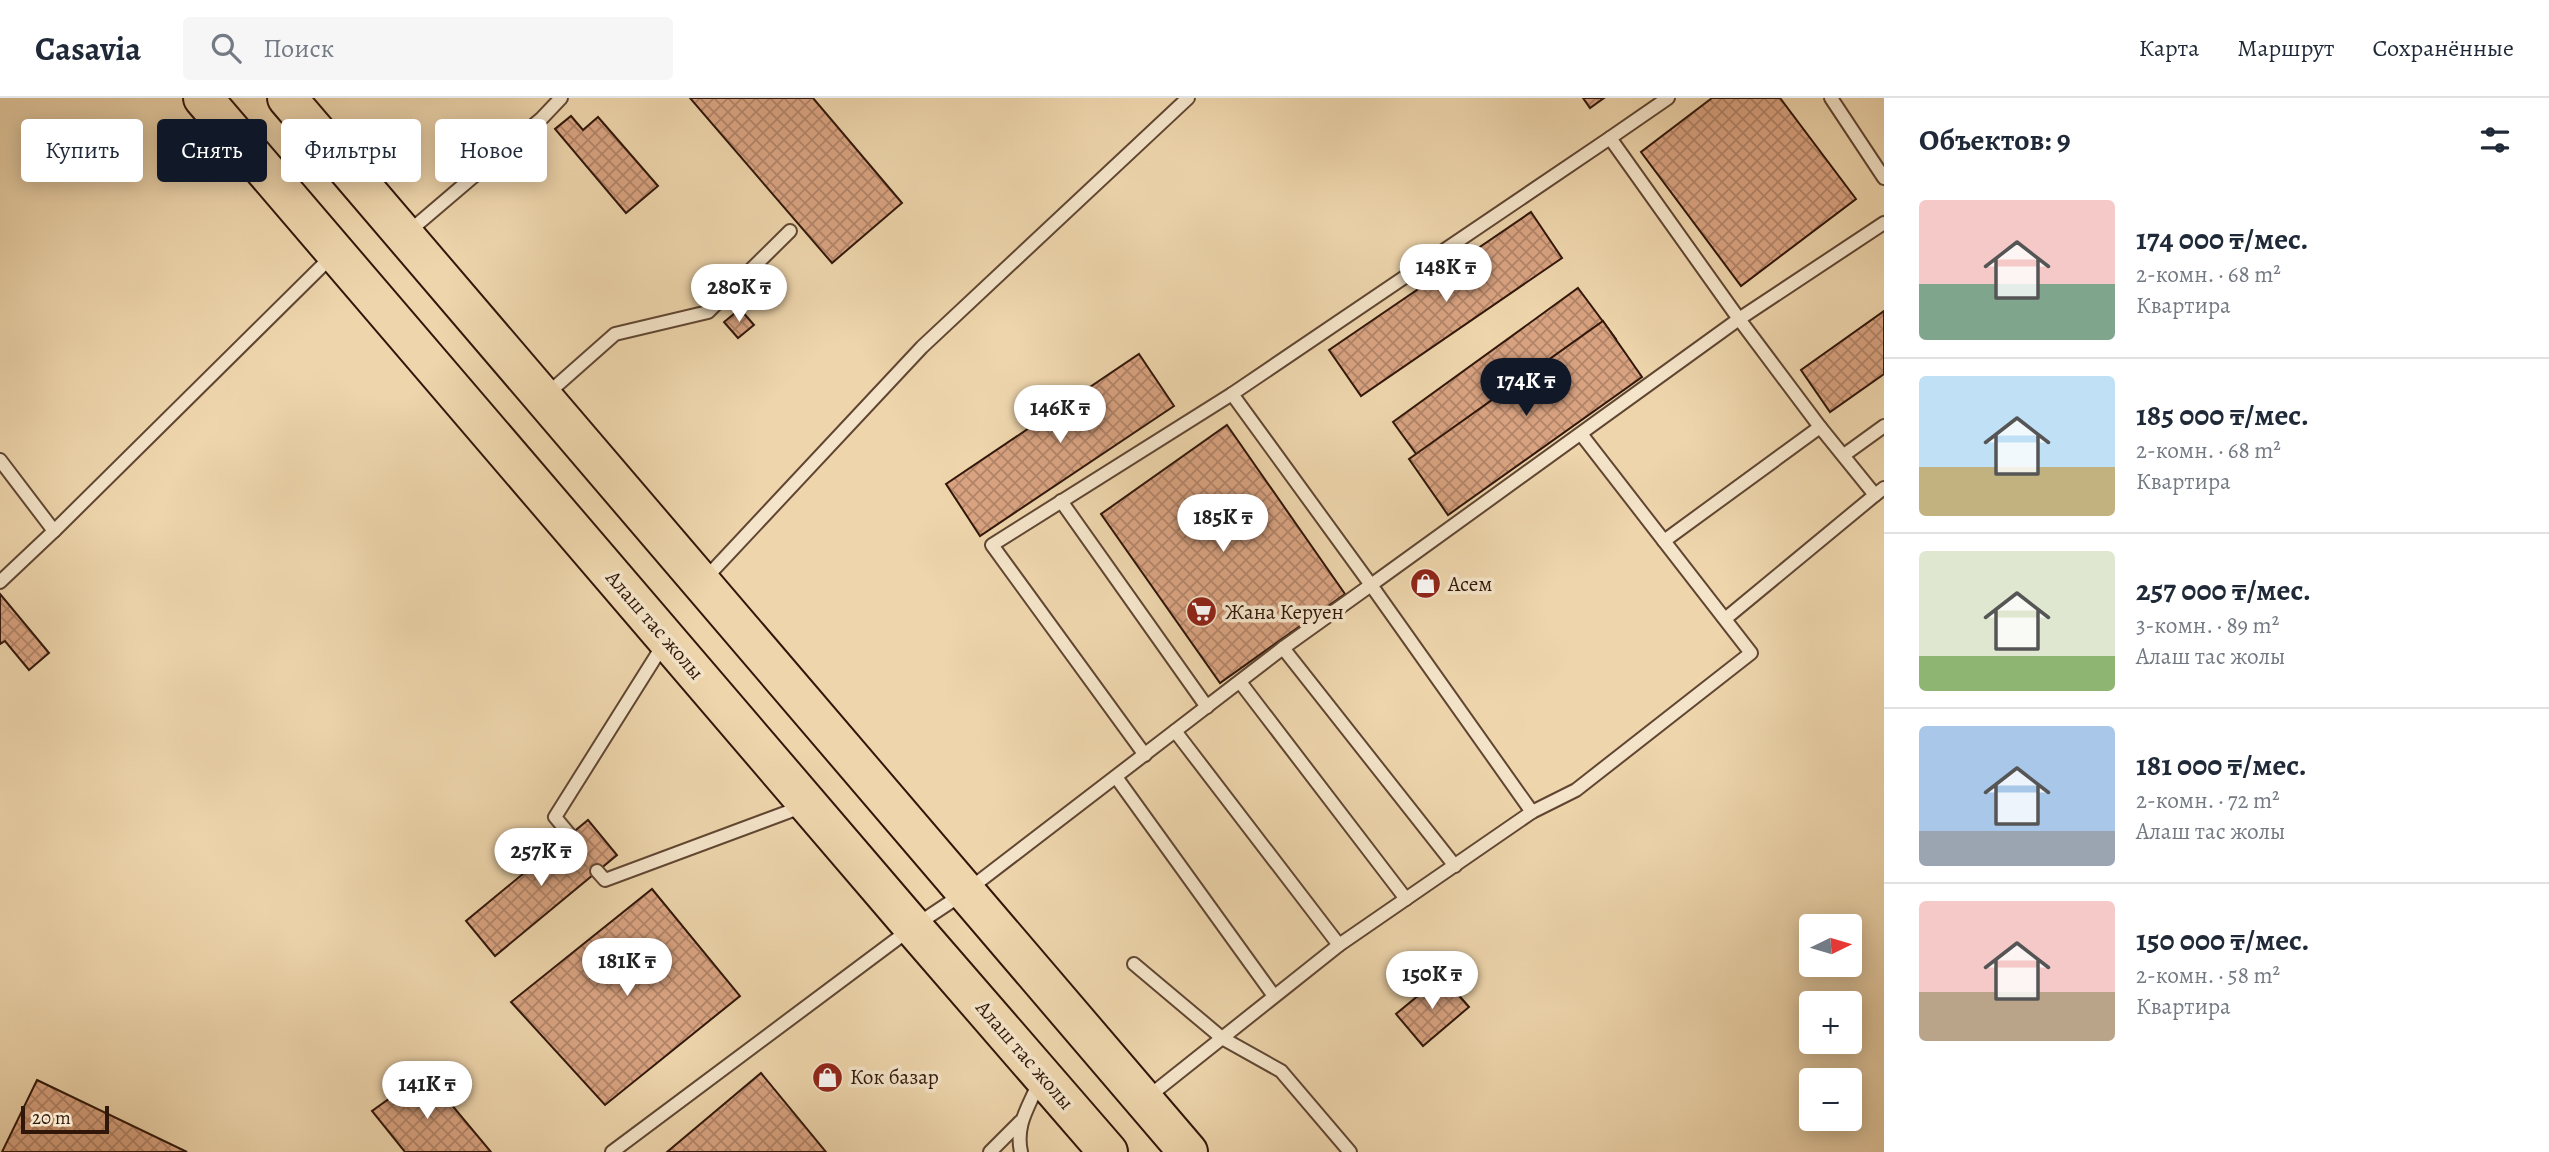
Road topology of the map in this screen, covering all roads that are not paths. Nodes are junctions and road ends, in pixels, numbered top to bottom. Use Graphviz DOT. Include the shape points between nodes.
graph roads {
  1 [pos="203,98"];
  2 [pos="287,98"];
  3 [pos="561,98"];
  4 [pos="1188,98"];
  5 [pos="1668,98"];
  6 [pos="1831,98"];
  7 [pos="1610,138"];
  8 [pos="1884,178"];
  9 [pos="1884,223"];
  10 [pos="790,231"];
  11 [pos="404,236"];
  12 [pos="335,253"];
  13 [pos="1739,319"];
  14 [pos="1232,394"];
  15 [pos="543,397"];
  16 [pos="1884,426"];
  17 [pos="1820,427"];
  18 [pos="1581,433"];
  19 [pos="1844,455"];
  20 [pos="0,460"];
  21 [pos="1879,492"];
  22 [pos="1061,500"];
  23 [pos="54,531"];
  24 [pos="1664,541"];
  25 [pos="0,582"];
  26 [pos="701,583"];
  27 [pos="1371,585"];
  28 [pos="1725,619"];
  29 [pos="667,639"];
  30 [pos="1283,648"];
  31 [pos="1240,681"];
  32 [pos="1207,707"];
  33 [pos="1175,732"];
  34 [pos="1145,755"];
  35 [pos="1116,777"];
  36 [pos="810,804"];
  37 [pos="1532,812"];
  38 [pos="570,835"];
  39 [pos="1455,866"];
  40 [pos="597,871"];
  41 [pos="964,893"];
  42 [pos="1406,899"];
  43 [pos="913,928"];
  44 [pos="1339,944"];
  45 [pos="1134,964"];
  46 [pos="1274,996"];
  47 [pos="1222,1038"];
  48 [pos="1042,1075"];
  49 [pos="1144,1100"];
  50 [pos="1020,1122"];
  51 [pos="612,1152"];
  52 [pos="990,1152"];
  53 [pos="1021,1152"];
  54 [pos="1108,1152"];
  55 [pos="1188,1152"];
  56 [pos="1350,1152"];
  1 -- 12 [label="main road, Алаш тас жолы"];
  2 -- 11 [label="main road"];
  3 -- 11 [label="lane"];
  4 -- 26 [label="lane" via="922,347"];
  5 -- 7 [label="lane"];
  6 -- 8 [label="lane"];
  7 -- 13 [label="lane"];
  7 -- 14 [label="lane"];
  9 -- 13 [label="lane"];
  10 -- 15 [label="lane" via="708,312 615,334"];
  11 -- 15 [label="main road"];
  12 -- 23 [label="lane"];
  12 -- 29 [label="main road, Алаш тас жолы"];
  13 -- 17 [label="lane"];
  13 -- 18 [label="lane"];
  14 -- 22 [label="lane"];
  14 -- 27 [label="lane"];
  15 -- 26 [label="main road"];
  16 -- 19 [label="lane"];
  17 -- 19 [label="lane"];
  17 -- 24 [label="lane"];
  18 -- 24 [label="lane"];
  18 -- 27 [label="lane"];
  19 -- 21 [label="lane"];
  20 -- 23 [label="lane"];
  21 -- 28 [label="lane"];
  22 -- 32 [label="lane"];
  22 -- 34 [label="lane" via="992,545"];
  23 -- 25 [label="lane"];
  24 -- 28 [label="lane"];
  26 -- 41 [label="main road"];
  27 -- 30 [label="lane"];
  27 -- 37 [label="lane"];
  28 -- 37 [label="lane" via="1751,653 1606,769"];
  29 -- 36 [label="main road, Алаш тас жолы"];
  29 -- 38 [label="lane" via="555,817"];
  30 -- 31 [label="lane"];
  30 -- 39 [label="lane"];
  31 -- 32 [label="lane"];
  31 -- 42 [label="lane"];
  32 -- 33 [label="lane"];
  33 -- 34 [label="lane"];
  33 -- 44 [label="lane"];
  34 -- 35 [label="lane"];
  35 -- 41 [label="lane"];
  35 -- 46 [label="lane"];
  36 -- 40 [label="lane" via="605,880"];
  36 -- 43 [label="main road, Алаш тас жолы"];
  37 -- 39 [label="lane"];
  39 -- 42 [label="lane"];
  41 -- 43 [label="lane"];
  41 -- 49 [label="main road"];
  42 -- 44 [label="lane"];
  43 -- 48 [label="main road, Алаш тас жолы"];
  43 -- 51 [label="lane"];
  44 -- 46 [label="lane"];
  45 -- 47 [label="lane"];
  46 -- 47 [label="lane"];
  47 -- 49 [label="lane"];
  47 -- 56 [label="lane" via="1280,1070"];
  48 -- 50 [label="lane"];
  48 -- 54 [label="main road, Алаш тас жолы"];
  49 -- 55 [label="main road"];
  50 -- 52 [label="lane"];
  50 -- 53 [label="lane"];
}
